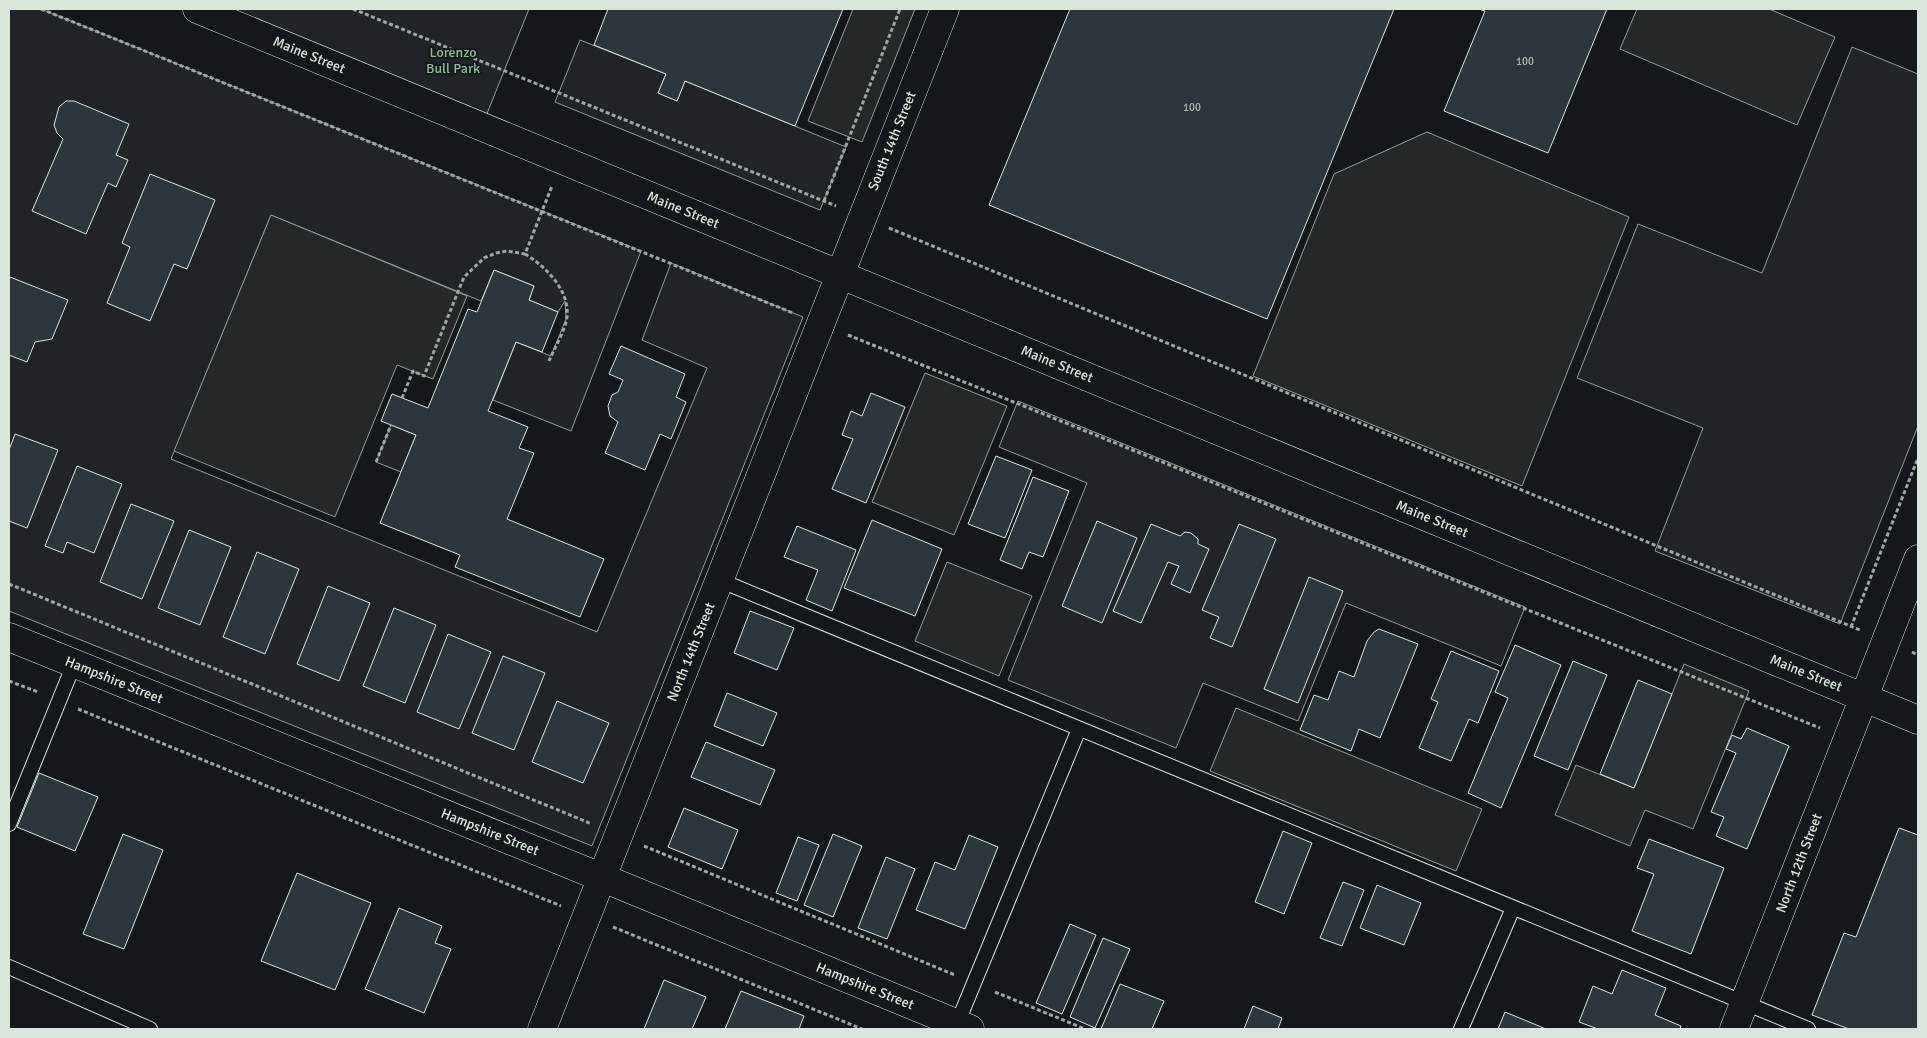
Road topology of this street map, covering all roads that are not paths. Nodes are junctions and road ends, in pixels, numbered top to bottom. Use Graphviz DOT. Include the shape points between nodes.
graph roads {
  1 [pos="197,9"];
  2 [pos="944,9"];
  3 [pos="839,274"];
  4 [pos="1918,559"];
  5 [pos="719,580"];
  6 [pos="9,637"];
  7 [pos="74,664"];
  8 [pos="1864,697"];
  9 [pos="1918,720"];
  10 [pos="1079,729"];
  11 [pos="9,824"];
  12 [pos="603,878"];
  13 [pos="1513,908"];
  14 [pos="9,967"];
  15 [pos="1744,1003"];
  16 [pos="964,1027"];
  17 [pos="150,1029"];
  18 [pos="542,1029"];
  19 [pos="1461,1029"];
  20 [pos="1734,1029"];
  21 [pos="1808,1029"];
  1 -- 3 [label="street, Maine Street"];
  2 -- 3 [label="street, South 14th Street"];
  3 -- 5 [label="street, North 14th Street"];
  3 -- 8 [label="street, Maine Street"];
  4 -- 8 [label="street, North 12th Street"];
  5 -- 10 [label="lane"];
  5 -- 12 [label="street, North 14th Street"];
  6 -- 7 [label="street, Hampshire Street"];
  7 -- 11 [label="lane"];
  7 -- 12 [label="street, Hampshire Street"];
  8 -- 9 [label="street, Maine Street"];
  8 -- 15 [label="street, North 12th Street"];
  10 -- 13 [label="lane"];
  10 -- 16 [label="lane" via="974,983"];
  12 -- 16 [label="street, Hampshire Street"];
  12 -- 18 [label="street, North 14th Street"];
  13 -- 15 [label="lane"];
  13 -- 19 [label="lane"];
  14 -- 17 [label="lane"];
  15 -- 20 [label="street, North 12th Street"];
  15 -- 21 [label="lane"];
}
